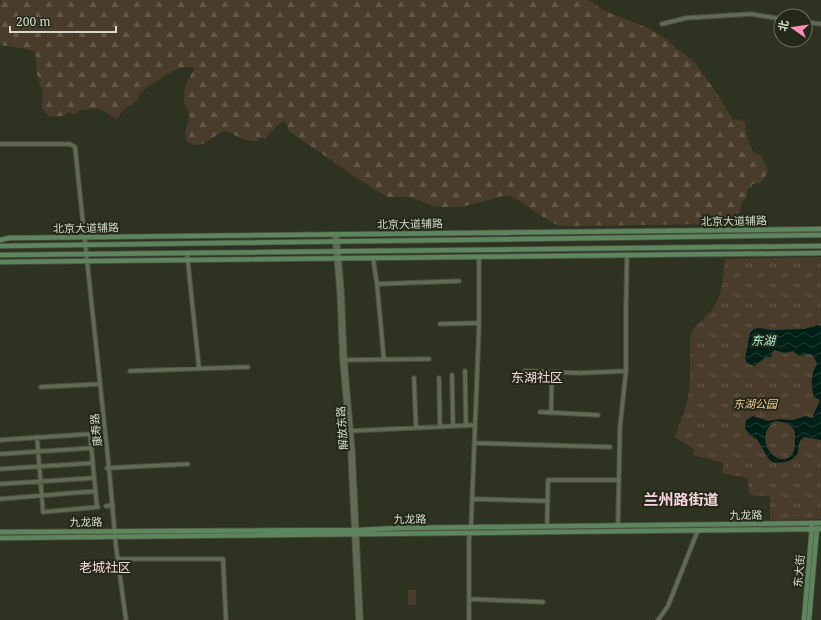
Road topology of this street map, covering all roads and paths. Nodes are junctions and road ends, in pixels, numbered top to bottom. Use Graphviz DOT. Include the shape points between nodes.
graph roads {
  1 [pos="773,18"];
  2 [pos="662,24"];
  3 [pos="0,144"];
  4 [pos="821,229"];
  5 [pos="335,234"];
  6 [pos="821,235"];
  7 [pos="83,237"];
  8 [pos="0,240"];
  9 [pos="336,242"];
  10 [pos="84,245"];
  11 [pos="0,246"];
  12 [pos="821,246"];
  13 [pos="337,252"];
  14 [pos="186,253"];
  15 [pos="821,253"];
  16 [pos="85,254"];
  17 [pos="0,255"];
  18 [pos="627,256"];
  19 [pos="479,257"];
  20 [pos="337,258"];
  21 [pos="373,258"];
  22 [pos="187,260"];
  23 [pos="86,261"];
  24 [pos="0,262"];
  25 [pos="459,282"];
  26 [pos="377,284"];
  27 [pos="479,323"];
  28 [pos="440,324"];
  29 [pos="429,359"];
  30 [pos="344,360"];
  31 [pos="384,360"];
  32 [pos="248,367"];
  33 [pos="200,368"];
  34 [pos="130,370"];
  35 [pos="465,371"];
  36 [pos="626,371"];
  37 [pos="525,372"];
  38 [pos="552,372"];
  39 [pos="452,375"];
  40 [pos="414,378"];
  41 [pos="439,378"];
  42 [pos="99,384"];
  43 [pos="41,387"];
  44 [pos="540,412"];
  45 [pos="551,413"];
  46 [pos="598,415"];
  47 [pos="475,425"];
  48 [pos="453,426"];
  49 [pos="466,426"];
  50 [pos="440,427"];
  51 [pos="416,428"];
  52 [pos="350,431"];
  53 [pos="37,438"];
  54 [pos="0,440"];
  55 [pos="474,443"];
  56 [pos="610,447"];
  57 [pos="92,448"];
  58 [pos="38,452"];
  59 [pos="0,454"];
  60 [pos="93,463"];
  61 [pos="188,464"];
  62 [pos="39,467"];
  63 [pos="108,468"];
  64 [pos="0,469"];
  65 [pos="94,478"];
  66 [pos="618,480"];
  67 [pos="40,481"];
  68 [pos="0,484"];
  69 [pos="96,491"];
  70 [pos="41,497"];
  71 [pos="0,499"];
  72 [pos="473,499"];
  73 [pos="548,501"];
  74 [pos="106,506"];
  75 [pos="112,506"];
  76 [pos="817,523"];
  77 [pos="618,525"];
  78 [pos="547,526"];
  79 [pos="471,527"];
  80 [pos="817,529"];
  81 [pos="698,530"];
  82 [pos="114,531"];
  83 [pos="0,532"];
  84 [pos="355,532"];
  85 [pos="470,533"];
  86 [pos="114,537"];
  87 [pos="0,538"];
  88 [pos="117,559"];
  89 [pos="469,599"];
  90 [pos="543,602"];
  91 [pos="124,620"];
  92 [pos="226,620"];
  93 [pos="359,620"];
  94 [pos="469,620"];
  95 [pos="658,620"];
  96 [pos="804,620"];
  97 [pos="809,620"];
  1 -- 2 [label="street" via="751,14 686,18"];
  3 -- 7 [label="street, 康寿路" via="70,144 75,148"];
  4 -- 5 [label="main road, 北京大道辅路"];
  5 -- 7 [label="main road, 北京大道辅路"];
  5 -- 9 [label="street, 解放东路"];
  6 -- 9 [label="main road"];
  7 -- 8 [label="main road, 北京大道辅路"];
  7 -- 10 [label="street, 康寿路"];
  9 -- 10 [label="main road"];
  9 -- 13 [label="street, 解放东路"];
  10 -- 11 [label="main road"];
  10 -- 16 [label="street, 康寿路"];
  12 -- 13 [label="main road"];
  13 -- 14 [label="main road"];
  13 -- 20 [label="street, 解放东路"];
  14 -- 16 [label="main road"];
  14 -- 22 [label="street"];
  15 -- 18 [label="main road"];
  16 -- 17 [label="main road"];
  16 -- 23 [label="street, 康寿路"];
  18 -- 19 [label="main road"];
  18 -- 36 [label="street"];
  19 -- 21 [label="main road"];
  19 -- 27 [label="street"];
  20 -- 21 [label="main road"];
  20 -- 22 [label="main road"];
  20 -- 30 [label="street, 解放东路"];
  21 -- 26 [label="street"];
  22 -- 23 [label="main road"];
  22 -- 33 [label="street"];
  23 -- 24 [label="main road"];
  23 -- 42 [label="street, 康寿路"];
  25 -- 26 [label="street"];
  26 -- 31 [label="street"];
  27 -- 28 [label="street"];
  27 -- 47 [label="street"];
  29 -- 31 [label="street"];
  30 -- 31 [label="street"];
  30 -- 52 [label="street, 解放东路"];
  32 -- 33 [label="street"];
  33 -- 34 [label="street"];
  35 -- 49 [label="street"];
  36 -- 38 [label="street"];
  36 -- 66 [label="street"];
  37 -- 38 [label="street"];
  38 -- 45 [label="street"];
  39 -- 48 [label="street"];
  40 -- 51 [label="street"];
  41 -- 50 [label="street"];
  42 -- 43 [label="street"];
  42 -- 63 [label="street, 康寿路"];
  44 -- 45 [label="street"];
  45 -- 46 [label="street"];
  47 -- 49 [label="street"];
  47 -- 55 [label="street"];
  48 -- 49 [label="street"];
  48 -- 50 [label="street"];
  50 -- 51 [label="street"];
  51 -- 52 [label="street"];
  52 -- 84 [label="street, 解放东路"];
  53 -- 54 [label="street"];
  53 -- 57 [label="street" via="90,434"];
  53 -- 58 [label="street"];
  55 -- 56 [label="street"];
  55 -- 72 [label="street"];
  57 -- 58 [label="street"];
  57 -- 60 [label="street"];
  58 -- 59 [label="street"];
  58 -- 62 [label="street"];
  60 -- 62 [label="street"];
  60 -- 65 [label="street"];
  61 -- 63 [label="street"];
  62 -- 64 [label="street"];
  62 -- 67 [label="street"];
  63 -- 75 [label="street, 康寿路"];
  65 -- 67 [label="street"];
  65 -- 69 [label="street"];
  66 -- 73 [label="street" via="548,480"];
  66 -- 77 [label="street"];
  67 -- 68 [label="street"];
  67 -- 70 [label="street"];
  69 -- 70 [label="street"];
  69 -- 70 [label="street" via="98,507 43,512"];
  70 -- 71 [label="street"];
  72 -- 73 [label="street"];
  72 -- 79 [label="street"];
  73 -- 78 [label="street"];
  74 -- 75 [label="street"];
  75 -- 82 [label="street, 康寿路"];
  76 -- 77 [label="main road, 九龙路"];
  76 -- 80 [label="main road, 东大街"];
  77 -- 78 [label="main road, 九龙路"];
  78 -- 79 [label="main road, 九龙路"];
  79 -- 84 [label="main road, 九龙路" via="399,528"];
  80 -- 81 [label="main road, 九龙路"];
  80 -- 96 [label="main road, 东大街"];
  80 -- 97 [label="main road, 东大街"];
  81 -- 85 [label="main road, 九龙路"];
  81 -- 95 [label="street" via="668,606"];
  82 -- 83 [label="main road, 九龙路"];
  82 -- 84 [label="main road, 九龙路"];
  82 -- 86 [label="street, 康寿路"];
  84 -- 85 [label="main road, 九龙路"];
  84 -- 86 [label="main road, 九龙路"];
  84 -- 93 [label="street, 解放东路"];
  85 -- 89 [label="street"];
  86 -- 87 [label="main road, 九龙路"];
  86 -- 88 [label="street, 康寿路"];
  88 -- 91 [label="street, 康寿路"];
  88 -- 92 [label="street" via="224,559"];
  89 -- 90 [label="street"];
  89 -- 94 [label="street"];
}
